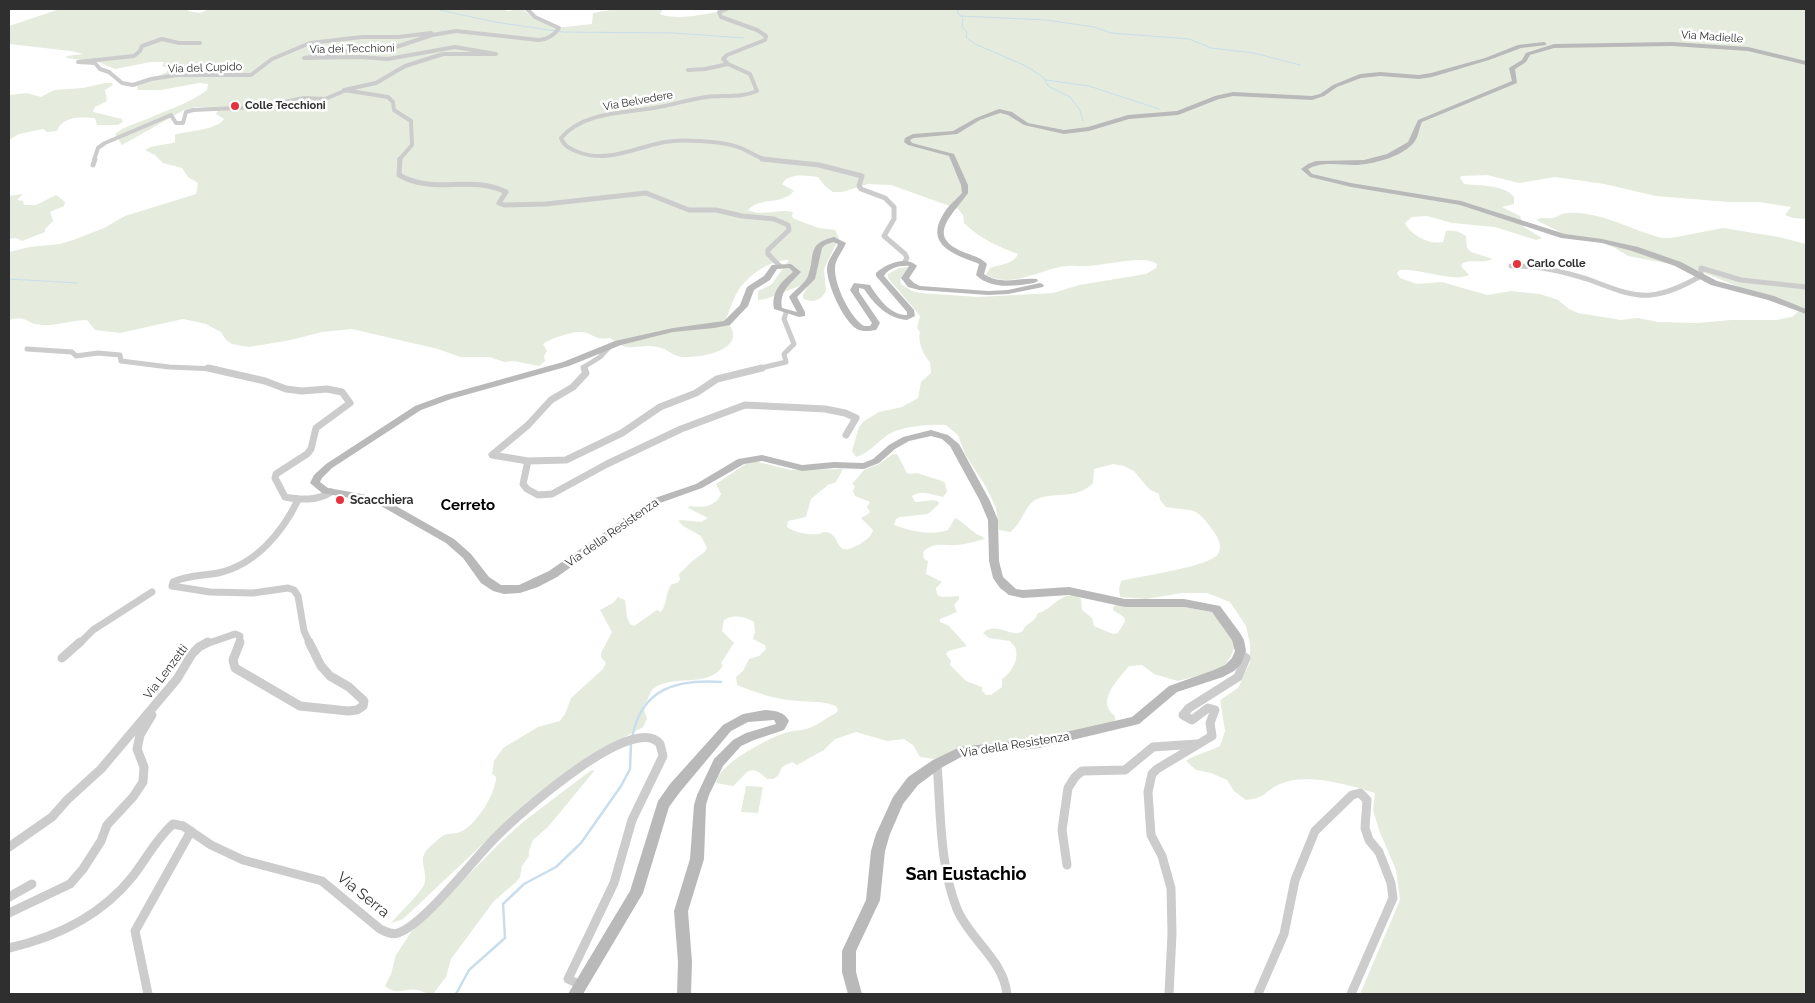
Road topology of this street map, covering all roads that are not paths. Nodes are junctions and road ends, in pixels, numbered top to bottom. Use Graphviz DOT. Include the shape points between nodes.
graph roads {
  1 [pos="527,9"];
  2 [pos="727,9"];
  3 [pos="461,31"];
  4 [pos="200,42"];
  5 [pos="1615,44"];
  6 [pos="1806,63"];
  7 [pos="728,64"];
  8 [pos="688,70"];
  9 [pos="344,91"];
  10 [pos="93,165"];
  11 [pos="904,263"];
  12 [pos="780,266"];
  13 [pos="1511,266"];
  14 [pos="1701,276"];
  15 [pos="1806,287"];
  16 [pos="786,312"];
  17 [pos="1806,312"];
  18 [pos="610,346"];
  19 [pos="27,349"];
  20 [pos="846,435"];
  21 [pos="528,461"];
  22 [pos="331,492"];
  23 [pos="298,500"];
  24 [pos="152,592"];
  25 [pos="1240,654"];
  26 [pos="62,658"];
  27 [pos="177,679"];
  28 [pos="1200,744"];
  29 [pos="937,764"];
  30 [pos="191,831"];
  31 [pos="9,847"];
  32 [pos="1067,865"];
  33 [pos="32,884"];
  34 [pos="9,897"];
  35 [pos="9,913"];
  36 [pos="9,948"];
  37 [pos="578,990"];
  38 [pos="148,994"];
  39 [pos="684,994"];
  40 [pos="855,994"];
  41 [pos="1007,994"];
  42 [pos="1169,994"];
  43 [pos="1258,994"];
  44 [pos="1351,994"];
  1 -- 3 [label="street, Via dei Tecchioni" via="558,30 547,39 540,40"];
  2 -- 7 [label="street" via="719,12 721,17 761,32 766,38 759,44 727,55 723,59"];
  3 -- 4 [label="street, Via del Cupido" via="310,43 272,59 251,75 176,75 133,86 122,83 95,63 78,62 134,56 142,46 162,39 179,43"];
  3 -- 9 [label="street, Via dei Tecchioni" via="390,49 304,58 388,59 455,47 496,54 443,54 405,66 376,83"];
  5 -- 6 [label="street, Via Madielle" via="1726,47"];
  5 -- 11 [label="street" via="1610,41 1520,46 1487,60 1432,75 1368,75 1345,81 1312,98 1233,94 1178,113 1128,117 1073,132 1051,131 999,111 955,133 913,136 907,138 907,142 952,155 965,184 965,193 947,214 942,226 943,244 980,260 983,264 980,275 986,280 1041,283 997,293 924,289 908,282 905,278 913,266"];
  5 -- 14 [label="street" via="1554,46 1532,52 1512,68 1515,82 1420,120 1416,135 1404,148 1374,161 1318,163 1304,169 1310,174 1351,185 1461,203 1558,235 1635,249"];
  7 -- 8 [label="street"];
  7 -- 11 [label="street, Via Belvedere" via="750,74 757,91 603,116 566,132 562,142 582,155 598,157 672,141 703,142 742,149 765,160 816,164 858,174 862,176 858,186 861,189 895,206 894,220 884,236 905,254"];
  9 -- 10 [label="street" via="325,99 312,97 259,107 193,110 186,112 183,123 176,123 172,116 166,116 105,143 98,148"];
  9 -- 12 [label="street" via="388,97 394,110 410,121 412,145 399,160 399,175 408,182 420,186 494,186 506,192 499,203 504,205 539,205 646,193 689,210 716,210 783,221 788,225 787,233 768,250"];
  11 -- 16 [label="street" via="883,270 880,276 911,312 907,318 896,316 874,299 867,287 857,286 855,292 876,323 873,328 864,329 857,325 833,278 832,262 842,243 834,239 826,240 818,248 811,279 793,297 802,314"];
  12 -- 16 [label="street" via="791,266 797,272 777,293 778,309"];
  12 -- 18 [label="street" via="750,289 744,306 726,323 673,330"];
  13 -- 14 [label="street" via="1559,271 1649,296 1683,288"];
  14 -- 15 [label="street" via="1701,268 1705,268 1741,280"];
  14 -- 17 [label="street"];
  16 -- 21 [label="street" via="784,319 794,344 784,354 786,362 717,379 696,393 660,407 622,433 566,460"];
  18 -- 21 [label="street" via="600,357 584,366 586,373 573,387 551,400 528,425 492,455"];
  18 -- 22 [label="street" via="558,367 418,408 317,477 316,486"];
  19 -- 23 [label="street" via="72,352 76,356 120,355 121,361 213,368 286,389 342,392 350,403 316,428 307,454 276,474 276,482 285,497"];
  20 -- 21 [label="street" via="856,418 845,413 825,408 745,406 681,429 547,496 538,495 523,484"];
  22 -- 23 [label="street" via="326,496"];
  22 -- 25 [label="street, Via della Resistenza" via="385,504 450,541 496,588 520,589 553,574 656,501 699,486 741,460 762,458 802,468 864,466 906,439 922,434 940,434 954,444 986,501 993,520 998,578 1013,592 1060,590 1125,603 1184,603 1210,607 1216,609 1239,641"];
  23 -- 27 [label="street, Via Lenzetti" via="294,511 269,542 248,562 218,574 183,577 172,586 210,592 294,590 304,631 321,666 360,696 363,706 348,711 300,706 235,668 233,658 241,643 240,636 235,634 199,647"];
  24 -- 26 [label="street" via="86,635 74,651"];
  25 -- 28 [label="street" via="1246,658 1238,677 1183,715 1192,720 1208,708 1214,710 1210,723 1212,736"];
  25 -- 29 [label="street, Via della Resistenza" via="1228,670 1175,688 1135,721 1039,743 968,750"];
  27 -- 31 [label="street, Via Lenzetti" via="101,769 52,817"];
  27 -- 35 [label="street" via="178,683 140,735 137,749 144,767 143,782 107,825 84,870 70,884"];
  28 -- 32 [label="street" via="1153,747 1126,770 1082,771 1075,777 1068,788 1062,830"];
  28 -- 42 [label="street" via="1157,769 1152,774 1148,792 1151,835 1162,856 1171,888"];
  29 -- 40 [label="street, Via della Resistenza" via="912,781 904,791 883,834 873,900 849,951 849,972"];
  29 -- 41 [label="street" via="952,892 963,921 1004,977"];
  30 -- 36 [label="street, Via Serra" via="177,824 168,828 130,880 86,918 69,928"];
  30 -- 37 [label="street, Via Serra" via="210,845 243,860 322,881 380,929 390,934 398,933 428,910 504,829 575,772 625,739 652,736 663,746 663,756 632,820 614,883 568,979"];
  30 -- 38 [label="street" via="135,931"];
  33 -- 34 [label="street"];
  37 -- 39 [label="street" via="636,893 663,805 727,728 748,716 776,716 783,721 780,727 750,736 728,752 703,794 697,859 681,911"];
  43 -- 44 [label="street" via="1284,934 1294,880 1315,831 1352,795 1360,793 1367,800 1366,828 1379,852 1394,898"];
}
